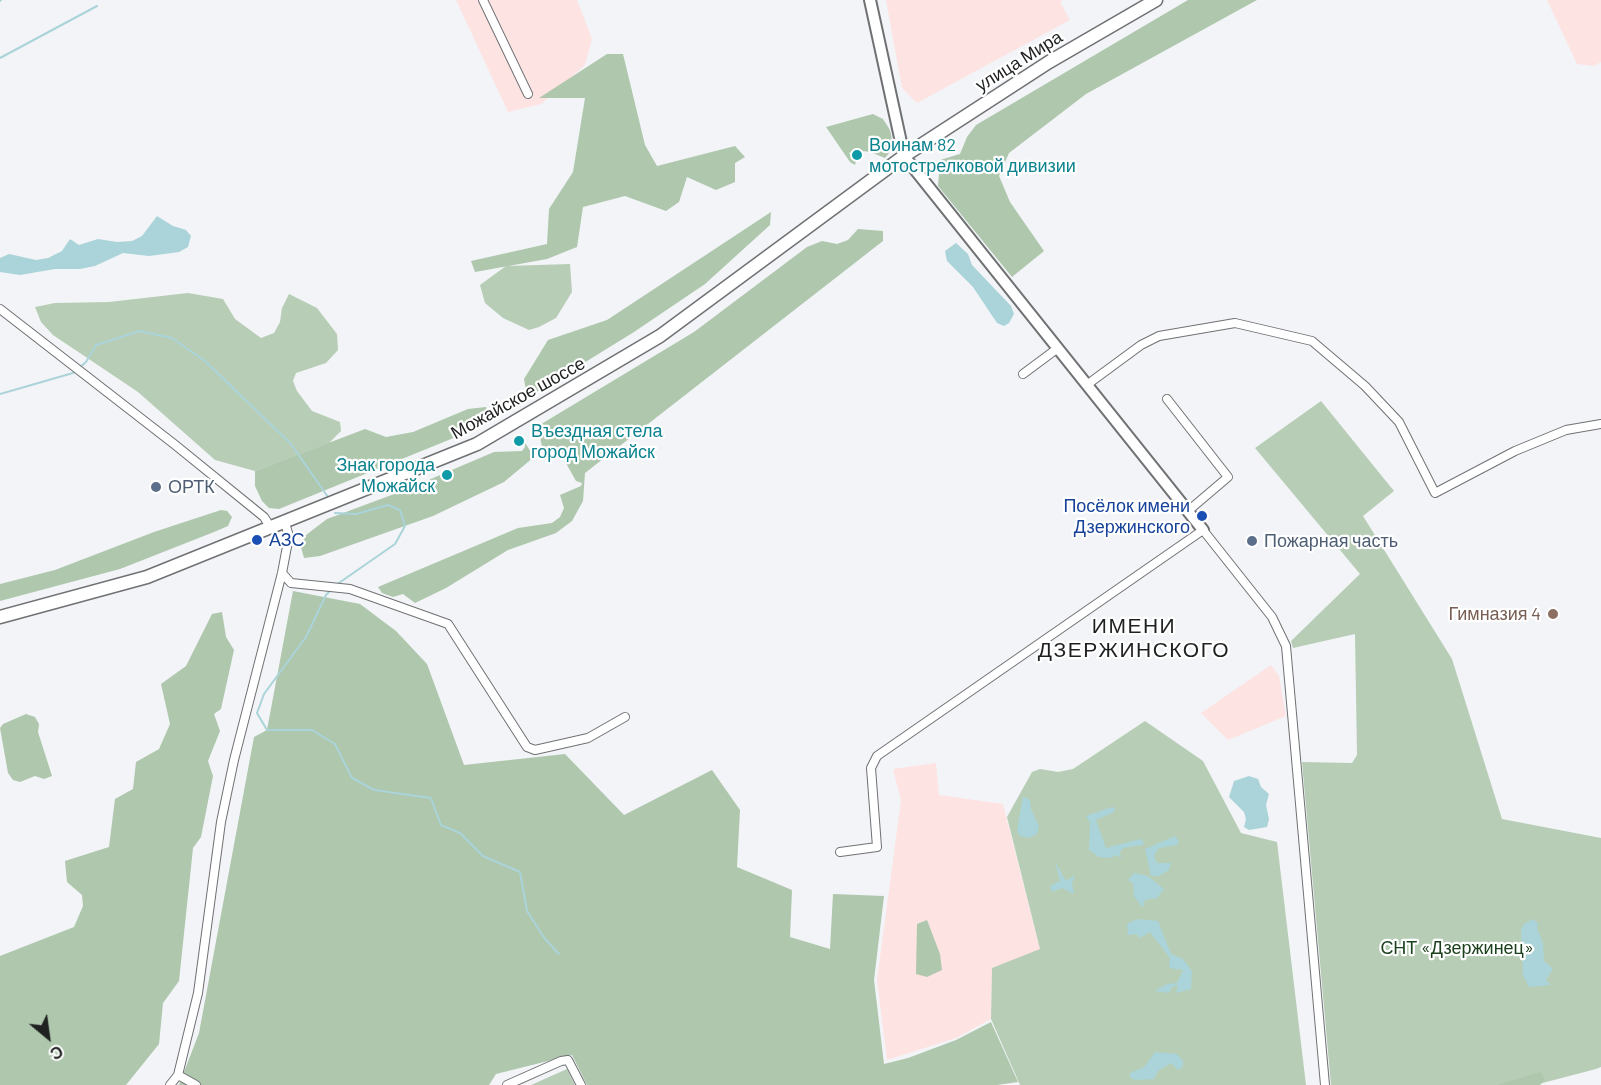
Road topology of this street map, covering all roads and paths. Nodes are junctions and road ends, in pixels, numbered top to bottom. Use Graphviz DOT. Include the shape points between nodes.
graph roads {
  1 [pos="483,0"];
  2 [pos="870,0"];
  3 [pos="1156,0"];
  4 [pos="528,94"];
  5 [pos="904,156"];
  6 [pos="0,309"];
  7 [pos="1058,348"];
  8 [pos="1023,374"];
  9 [pos="1088,384"];
  10 [pos="1167,399"];
  11 [pos="1601,424"];
  12 [pos="1188,511"];
  13 [pos="285,523"];
  14 [pos="271,528"];
  15 [pos="1203,530"];
  16 [pos="282,573"];
  17 [pos="0,617"];
  18 [pos="625,717"];
  19 [pos="840,852"];
  20 [pos="178,1075"];
  21 [pos="170,1085"];
  22 [pos="196,1085"];
  23 [pos="507,1085"];
  24 [pos="582,1085"];
  25 [pos="1325,1085"];
  1 -- 4 [label="street"];
  2 -- 5 [label="street"];
  3 -- 5 [label="main road, улица Мира" via="1049,62"];
  5 -- 7 [label="street"];
  5 -- 13 [label="main road, Можайское шоссе" via="697,311 589,379 460,452"];
  6 -- 14 [label="street" via="174,444 264,517"];
  7 -- 8 [label="street"];
  7 -- 9 [label="street"];
  9 -- 11 [label="street" via="1159,336 1235,323 1312,342 1365,386 1399,422 1436,493 1515,451 1566,430"];
  9 -- 12 [label="street"];
  10 -- 12 [label="street" via="1228,477"];
  12 -- 15 [label="street"];
  13 -- 14 [label="main road, Можайское шоссе"];
  13 -- 16 [label="street" via="289,536"];
  14 -- 17 [label="main road, Можайское шоссе" via="147,577"];
  15 -- 19 [label="street" via="877,756 871,768 877,847"];
  15 -- 25 [label="street" via="1272,617 1286,646"];
  16 -- 18 [label="street" via="291,583 350,589 448,624 527,747 535,750 588,738"];
  16 -- 20 [label="street" via="223,812 198,993"];
  20 -- 21 [label="street"];
  20 -- 22 [label="street"];
  23 -- 24 [label="street" via="561,1060 568,1060"];
}
